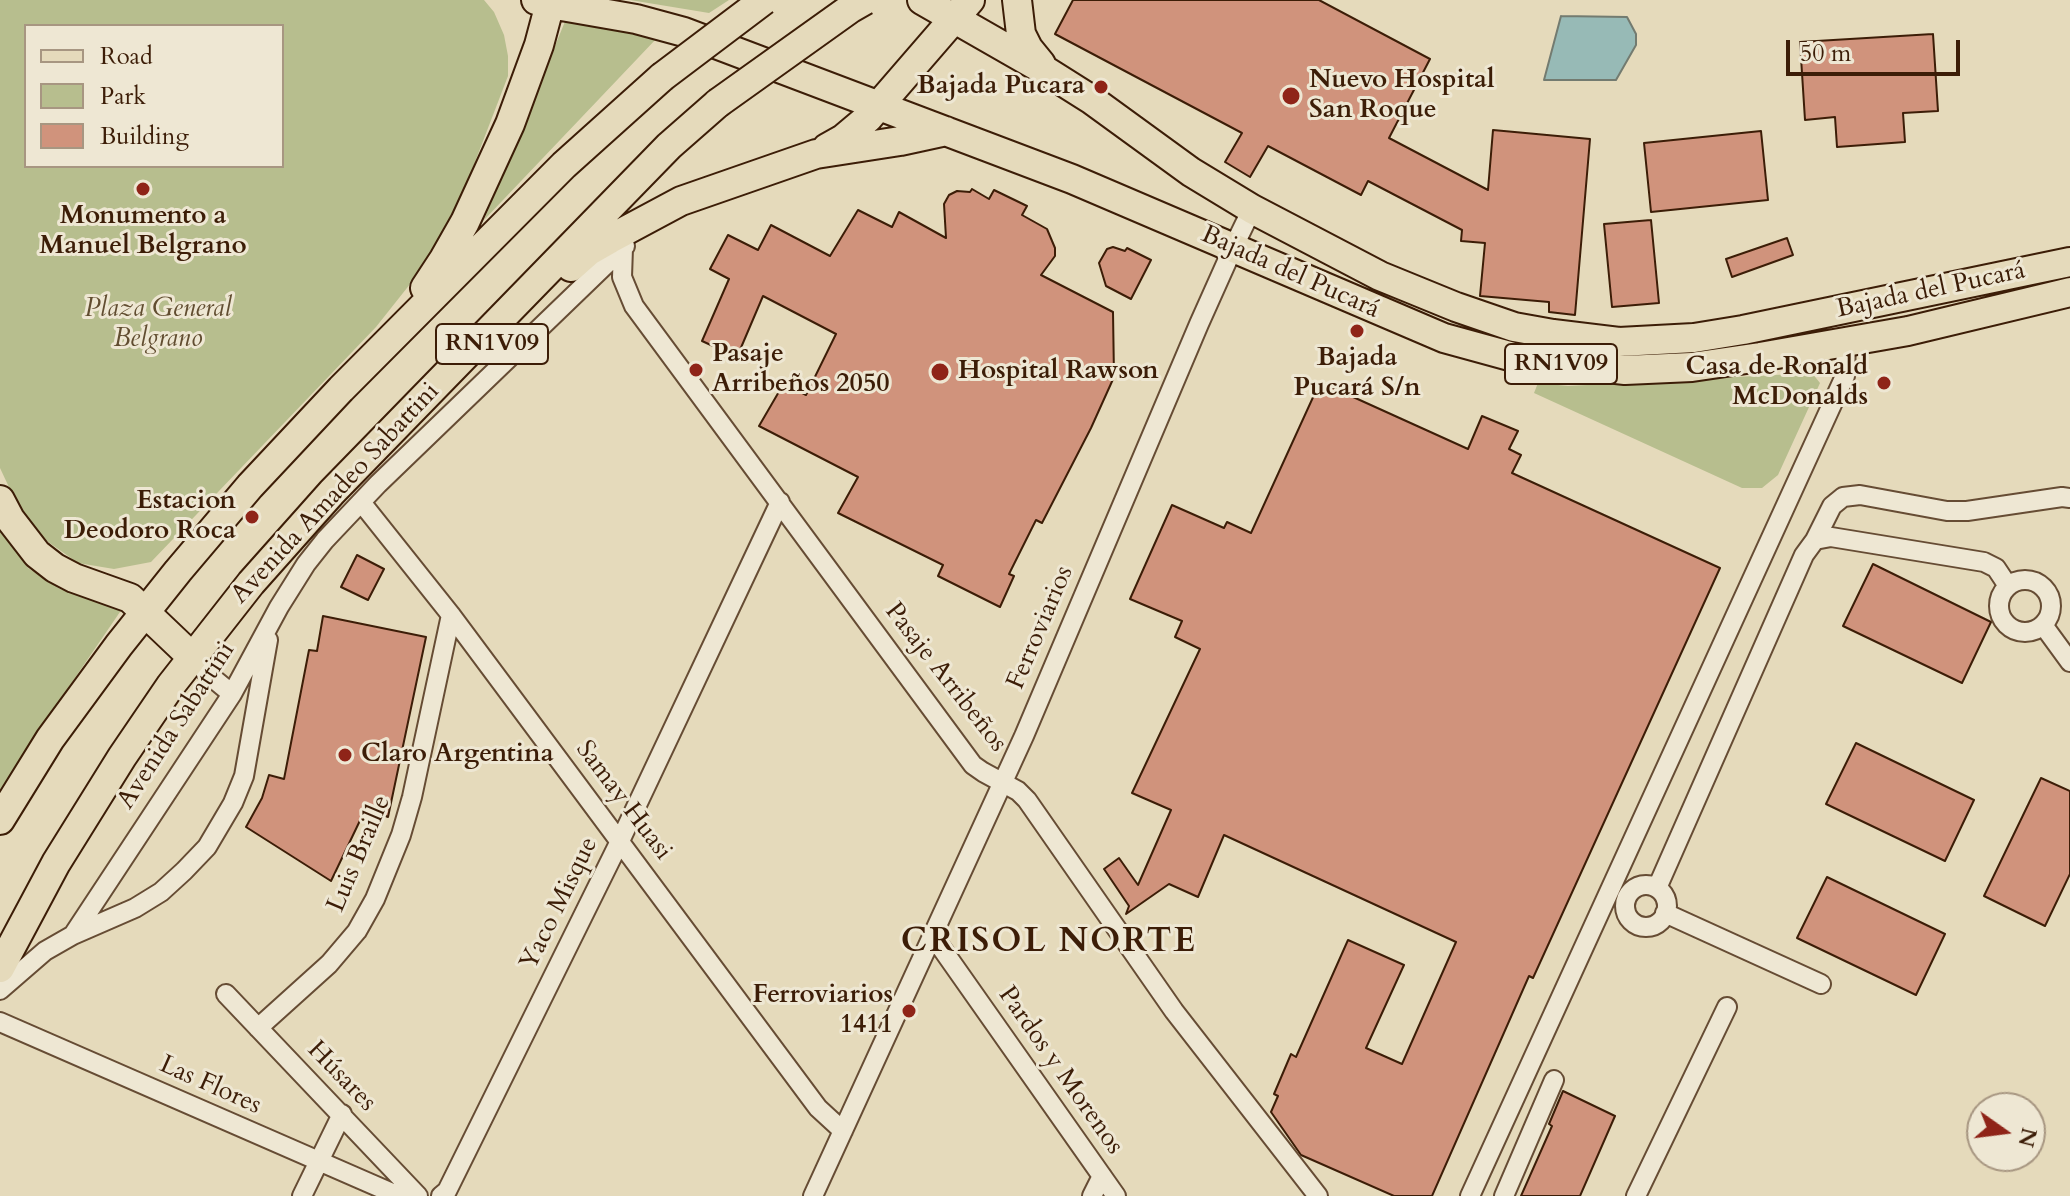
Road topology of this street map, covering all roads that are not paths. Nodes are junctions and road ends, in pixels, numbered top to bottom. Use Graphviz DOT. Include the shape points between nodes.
graph roads {
  1 [pos="764,0"];
  2 [pos="865,0"];
  3 [pos="922,0"];
  4 [pos="1017,0"];
  5 [pos="546,1"];
  6 [pos="962,9"];
  7 [pos="1046,71"];
  8 [pos="880,105"];
  9 [pos="946,131"];
  10 [pos="816,154"];
  11 [pos="1252,209"];
  12 [pos="661,210"];
  13 [pos="2070,243"];
  14 [pos="623,248"];
  15 [pos="1233,248"];
  16 [pos="2070,262"];
  17 [pos="2070,292"];
  18 [pos="1856,307"];
  19 [pos="2070,312"];
  20 [pos="1908,331"];
  21 [pos="1846,341"];
  22 [pos="377,354"];
  23 [pos="402,431"];
  24 [pos="378,484"];
  25 [pos="332,492"];
  26 [pos="2070,498"];
  27 [pos="0,500"];
  28 [pos="361,502"];
  29 [pos="780,502"];
  30 [pos="1815,540"];
  31 [pos="2008,586"];
  32 [pos="145,611"];
  33 [pos="451,615"];
  34 [pos="270,624"];
  35 [pos="2043,625"];
  36 [pos="192,657"];
  37 [pos="2070,662"];
  38 [pos="232,694"];
  39 [pos="1002,781"];
  40 [pos="0,820"];
  41 [pos="620,841"];
  42 [pos="1657,888"];
  43 [pos="1665,913"];
  44 [pos="73,935"];
  45 [pos="933,936"];
  46 [pos="0,968"];
  47 [pos="1821,984"];
  48 [pos="0,990"];
  49 [pos="226,994"];
  50 [pos="1727,1007"];
  51 [pos="0,1022"];
  52 [pos="258,1028"];
  53 [pos="1554,1080"];
  54 [pos="342,1114"];
  55 [pos="843,1131"];
  56 [pos="317,1162"];
  57 [pos="1102,1176"];
  58 [pos="302,1196"];
  59 [pos="399,1196"];
  60 [pos="418,1196"];
  61 [pos="441,1196"];
  62 [pos="813,1196"];
  63 [pos="1092,1196"];
  64 [pos="1116,1196"];
  65 [pos="1318,1196"];
  66 [pos="1470,1196"];
  67 [pos="1504,1196"];
  68 [pos="1636,1196"];
  1 -- 22 [label="main road, bridge" via="662,77 564,165"];
  2 -- 25 [label="main road, Avenida Amadeo Sabattini, bridge" via="718,103 669,146"];
  3 -- 6 [label="main road, Bajada del Pucará / RN1V09"];
  4 -- 7 [label="main road" via="1021,34"];
  5 -- 8 [label="main road, Bajada del Pucará" via="662,26"];
  5 -- 22 [label="main road, RN1V09" via="539,45 465,222"];
  6 -- 7 [label="main road, Bajada del Pucará / RN1V09"];
  6 -- 8 [label="main road"];
  7 -- 11 [label="main road, Bajada del Pucará / RN1V09"];
  8 -- 9 [label="main road, Bajada del Pucará"];
  8 -- 10 [label="main road" via="859,127"];
  9 -- 10 [label="main road, RN1V09"];
  9 -- 15 [label="main road, Bajada del Pucará / RN1V09"];
  10 -- 12 [label="main road, RN1V09"];
  11 -- 15 [label="street, Ferroviarios"];
  11 -- 18 [label="main road, Bajada del Pucará / RN1V09" via="1432,298 1514,327 1553,334 1619,342 1694,338"];
  12 -- 14 [label="street, Avenida Sabattini"];
  12 -- 23 [label="main road, RN1V09" via="589,251"];
  13 -- 18 [label="main road" via="1943,273"];
  14 -- 24 [label="street, Avenida Sabattini"];
  14 -- 29 [label="street, Pasaje Arribeños" via="622,277 634,306"];
  15 -- 21 [label="main road, Bajada del Pucará / RN1V09" via="1444,338 1546,362 1625,370 1681,368"];
  15 -- 39 [label="street, Ferroviarios"];
  16 -- 18 [label="main road, Bajada del Pucará / RN1V09"];
  17 -- 20 [label="main road, Bajada del Pucará / RN1V09"];
  19 -- 20 [label="main road"];
  20 -- 21 [label="main road, Bajada del Pucará / RN1V09"];
  21 -- 66 [label="street" via="1845,376"];
  22 -- 32 [label="main road, RN1V09" via="250,486"];
  23 -- 24 [label="street"];
  23 -- 25 [label="main road, RN1V09"];
  24 -- 28 [label="street, Avenida Sabattini"];
  25 -- 36 [label="main road, Avenida Amadeo Sabattini / RN1V09"];
  26 -- 30 [label="street" via="1947,511 1860,495 1843,497 1832,506"];
  27 -- 32 [label="main road" via="37,554 55,568 130,598"];
  28 -- 33 [label="street, Samay Huasi"];
  28 -- 34 [label="street, Avenida Sabattini" via="306,564"];
  29 -- 39 [label="street, Pasaje Arribeños" via="973,765"];
  29 -- 41 [label="street, Yaco Misque"];
  30 -- 31 [label="street" via="1831,537 1984,562 1996,568"];
  30 -- 42 [label="street"];
  31 -- 35 [label="street" via="2025,580 2042,586 2051,601"];
  31 -- 35 [label="street" via="1999,609 2006,624 2028,632"];
  32 -- 36 [label="main road"];
  32 -- 40 [label="main road, RN1V09" via="50,739"];
  33 -- 41 [label="street, Samay Huasi"];
  33 -- 52 [label="street, Luis Braille" via="412,797 375,899 329,964"];
  34 -- 38 [label="street, Avenida Sabattini"];
  34 -- 44 [label="street" via="244,776 207,847 161,892"];
  35 -- 37 [label="street"];
  36 -- 38 [label="street"];
  36 -- 46 [label="main road, Avenida Amadeo Sabattini / RN1V09" via="84,817"];
  38 -- 44 [label="street, Avenida Sabattini"];
  39 -- 45 [label="street, Ferroviarios"];
  39 -- 65 [label="street, Pasaje Arribeños" via="1027,800 1174,1011"];
  41 -- 55 [label="street, Samay Huasi" via="818,1108"];
  41 -- 61 [label="street, Yaco Misque"];
  42 -- 43 [label="street" via="1665,899"];
  42 -- 43 [label="street" via="1644,885 1631,891 1625,902 1627,916 1637,925 1650,926"];
  43 -- 47 [label="street"];
  44 -- 48 [label="street, Avenida Sabattini" via="45,951"];
  45 -- 55 [label="street, Ferroviarios"];
  45 -- 57 [label="street, Pardos y Morenos"];
  49 -- 52 [label="street, Húsares"];
  50 -- 68 [label="street"];
  51 -- 56 [label="street, Las Flores"];
  52 -- 54 [label="street, Húsares"];
  53 -- 67 [label="street"];
  54 -- 56 [label="street"];
  54 -- 60 [label="street, Húsares"];
  55 -- 62 [label="street, Ferroviarios"];
  56 -- 58 [label="street"];
  56 -- 59 [label="street, Las Flores"];
  57 -- 63 [label="street"];
  57 -- 64 [label="street, Pardos y Morenos"];
}
